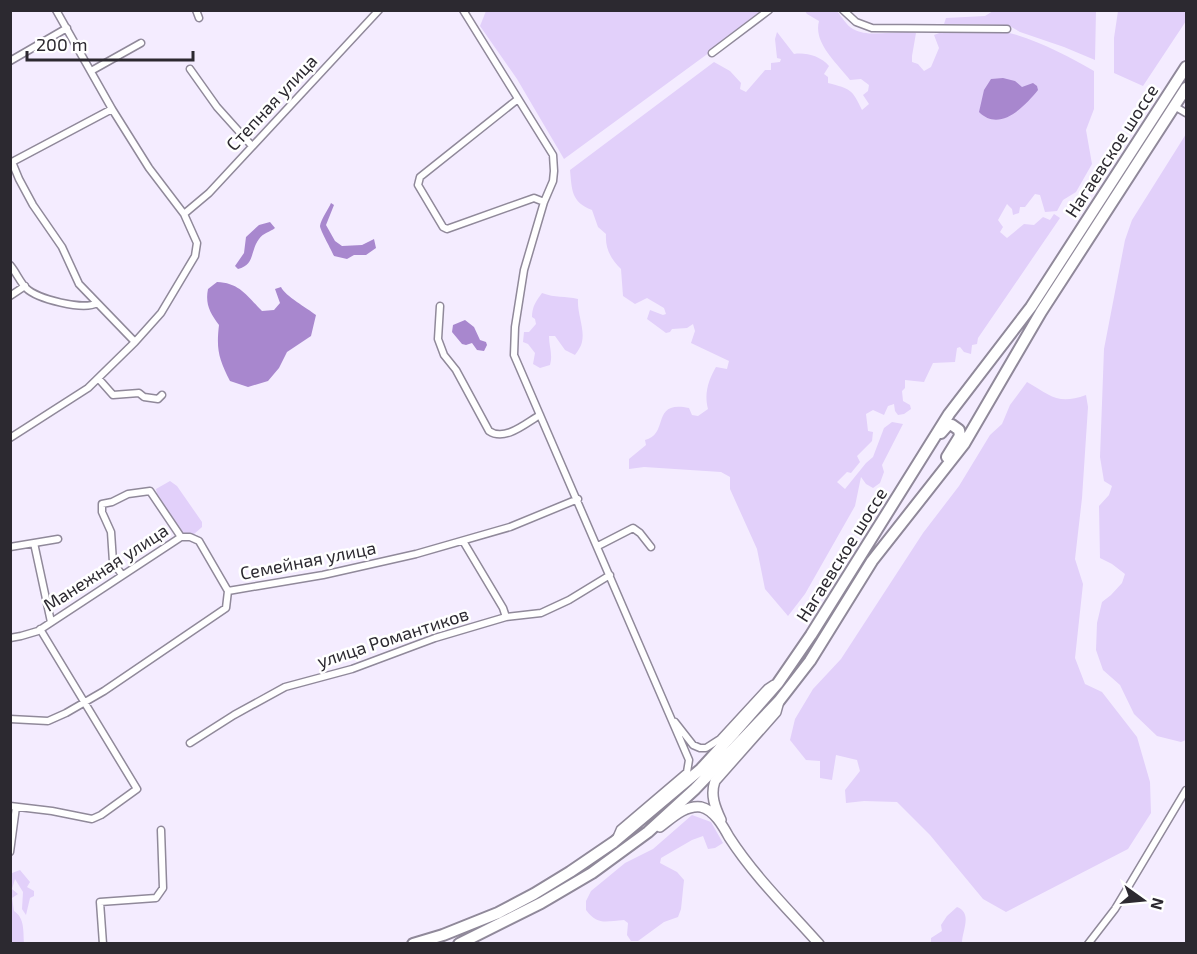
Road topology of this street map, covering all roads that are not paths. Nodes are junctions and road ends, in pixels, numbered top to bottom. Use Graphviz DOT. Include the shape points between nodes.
graph roads {
  1 [pos="56,10"];
  2 [pos="196,10"];
  3 [pos="379,10"];
  4 [pos="463,10"];
  5 [pos="769,10"];
  6 [pos="843,10"];
  7 [pos="200,18"];
  8 [pos="67,28"];
  9 [pos="1007,29"];
  10 [pos="141,43"];
  11 [pos="712,53"];
  12 [pos="10,61"];
  13 [pos="1186,67"];
  14 [pos="190,69"];
  15 [pos="91,70"];
  16 [pos="1186,88"];
  17 [pos="518,99"];
  18 [pos="1174,106"];
  19 [pos="112,109"];
  20 [pos="1186,113"];
  21 [pos="252,146"];
  22 [pos="544,202"];
  23 [pos="184,214"];
  24 [pos="10,265"];
  25 [pos="25,286"];
  26 [pos="10,296"];
  27 [pos="97,303"];
  28 [pos="440,306"];
  29 [pos="135,342"];
  30 [pos="98,378"];
  31 [pos="162,395"];
  32 [pos="540,415"];
  33 [pos="10,438"];
  34 [pos="578,499"];
  35 [pos="888,512"];
  36 [pos="904,519"];
  37 [pos="181,537"];
  38 [pos="58,539"];
  39 [pos="463,541"];
  40 [pos="34,543"];
  41 [pos="598,546"];
  42 [pos="651,546"];
  43 [pos="10,548"];
  44 [pos="610,575"];
  45 [pos="122,576"];
  46 [pos="228,591"];
  47 [pos="506,617"];
  48 [pos="51,622"];
  49 [pos="40,629"];
  50 [pos="10,638"];
  51 [pos="778,683"];
  52 [pos="779,701"];
  53 [pos="85,704"];
  54 [pos="671,717"];
  55 [pos="10,719"];
  56 [pos="190,743"];
  57 [pos="1186,790"];
  58 [pos="13,807"];
  59 [pos="161,830"];
  60 [pos="725,830"];
  61 [pos="614,842"];
  62 [pos="10,852"];
  63 [pos="592,873"];
  64 [pos="103,944"];
  65 [pos="413,944"];
  66 [pos="459,944"];
  67 [pos="819,944"];
  68 [pos="1088,944"];
  1 -- 8 [label="street"];
  2 -- 7 [label="street"];
  3 -- 21 [label="street, Степная улица"];
  4 -- 17 [label="street"];
  5 -- 11 [label="street"];
  6 -- 9 [label="street" via="856,22 872,28"];
  8 -- 12 [label="street"];
  8 -- 15 [label="street"];
  10 -- 15 [label="street"];
  13 -- 35 [label="main road, Нагаевское шоссе" via="1031,307 949,414"];
  14 -- 21 [label="street"];
  15 -- 19 [label="street"];
  16 -- 18 [label="main road, Нагаевское шоссе"];
  17 -- 22 [label="street" via="553,155 553,181"];
  17 -- 22 [label="street" via="420,177 418,185 447,228 534,198"];
  18 -- 20 [label="street"];
  18 -- 36 [label="main road, Нагаевское шоссе" via="1041,312 964,444"];
  19 -- 23 [label="street" via="148,168"];
  19 -- 27 [label="street" via="13,161 24,188 62,247 80,284"];
  21 -- 23 [label="street, Степная улица"];
  22 -- 32 [label="street" via="524,270 514,355"];
  23 -- 29 [label="street" via="197,243 195,256 161,313"];
  24 -- 25 [label="street"];
  25 -- 26 [label="street"];
  25 -- 27 [label="street" via="39,297 82,306"];
  27 -- 29 [label="street"];
  28 -- 32 [label="street" via="438,339 444,355 489,431 509,433"];
  29 -- 30 [label="street"];
  30 -- 31 [label="street" via="113,395 139,393 158,399"];
  30 -- 33 [label="street"];
  32 -- 34 [label="street"];
  34 -- 39 [label="street, Семейная улица" via="510,528"];
  34 -- 41 [label="street"];
  35 -- 36 [label="main road" via="899,501 943,430 956,427 960,435"];
  35 -- 51 [label="main road, Нагаевское шоссе"];
  36 -- 52 [label="main road, Нагаевское шоссе"];
  37 -- 45 [label="street, Манежная улица"];
  37 -- 45 [label="street" via="150,491 102,504 111,532 113,562"];
  37 -- 46 [label="street, Манежная улица" via="199,541"];
  38 -- 40 [label="street"];
  39 -- 46 [label="street, Семейная улица" via="323,575"];
  39 -- 47 [label="street"];
  40 -- 43 [label="street"];
  40 -- 48 [label="street"];
  41 -- 42 [label="street" via="633,528"];
  41 -- 44 [label="street"];
  44 -- 47 [label="street, улица Романтиков" via="542,613"];
  44 -- 54 [label="street"];
  45 -- 48 [label="street, Манежная улица"];
  46 -- 53 [label="street, Семейная улица" via="226,608"];
  47 -- 56 [label="street, улица Романтиков" via="352,669 285,687"];
  48 -- 49 [label="street, Манежная улица"];
  49 -- 50 [label="street, Манежная улица"];
  49 -- 53 [label="street"];
  51 -- 54 [label="street" via="766,687 720,739 706,748 693,745"];
  51 -- 61 [label="main road, Нагаевское шоссе" via="701,769"];
  52 -- 60 [label="street" via="776,712 715,781 713,799"];
  52 -- 63 [label="main road, Нагаевское шоссе" via="695,789 648,832"];
  53 -- 55 [label="street, Семейная улица" via="48,721"];
  53 -- 58 [label="street" via="137,789 92,819"];
  54 -- 61 [label="street" via="689,760 687,772 620,829"];
  57 -- 68 [label="street" via="1115,909"];
  58 -- 62 [label="street"];
  59 -- 64 [label="street" via="163,888 156,898 100,902"];
  60 -- 63 [label="street" via="708,810 687,808 608,867"];
  60 -- 67 [label="street" via="745,863"];
  61 -- 65 [label="main road, Нагаевское шоссе" via="498,913"];
  63 -- 66 [label="main road, Нагаевское шоссе"];
}
